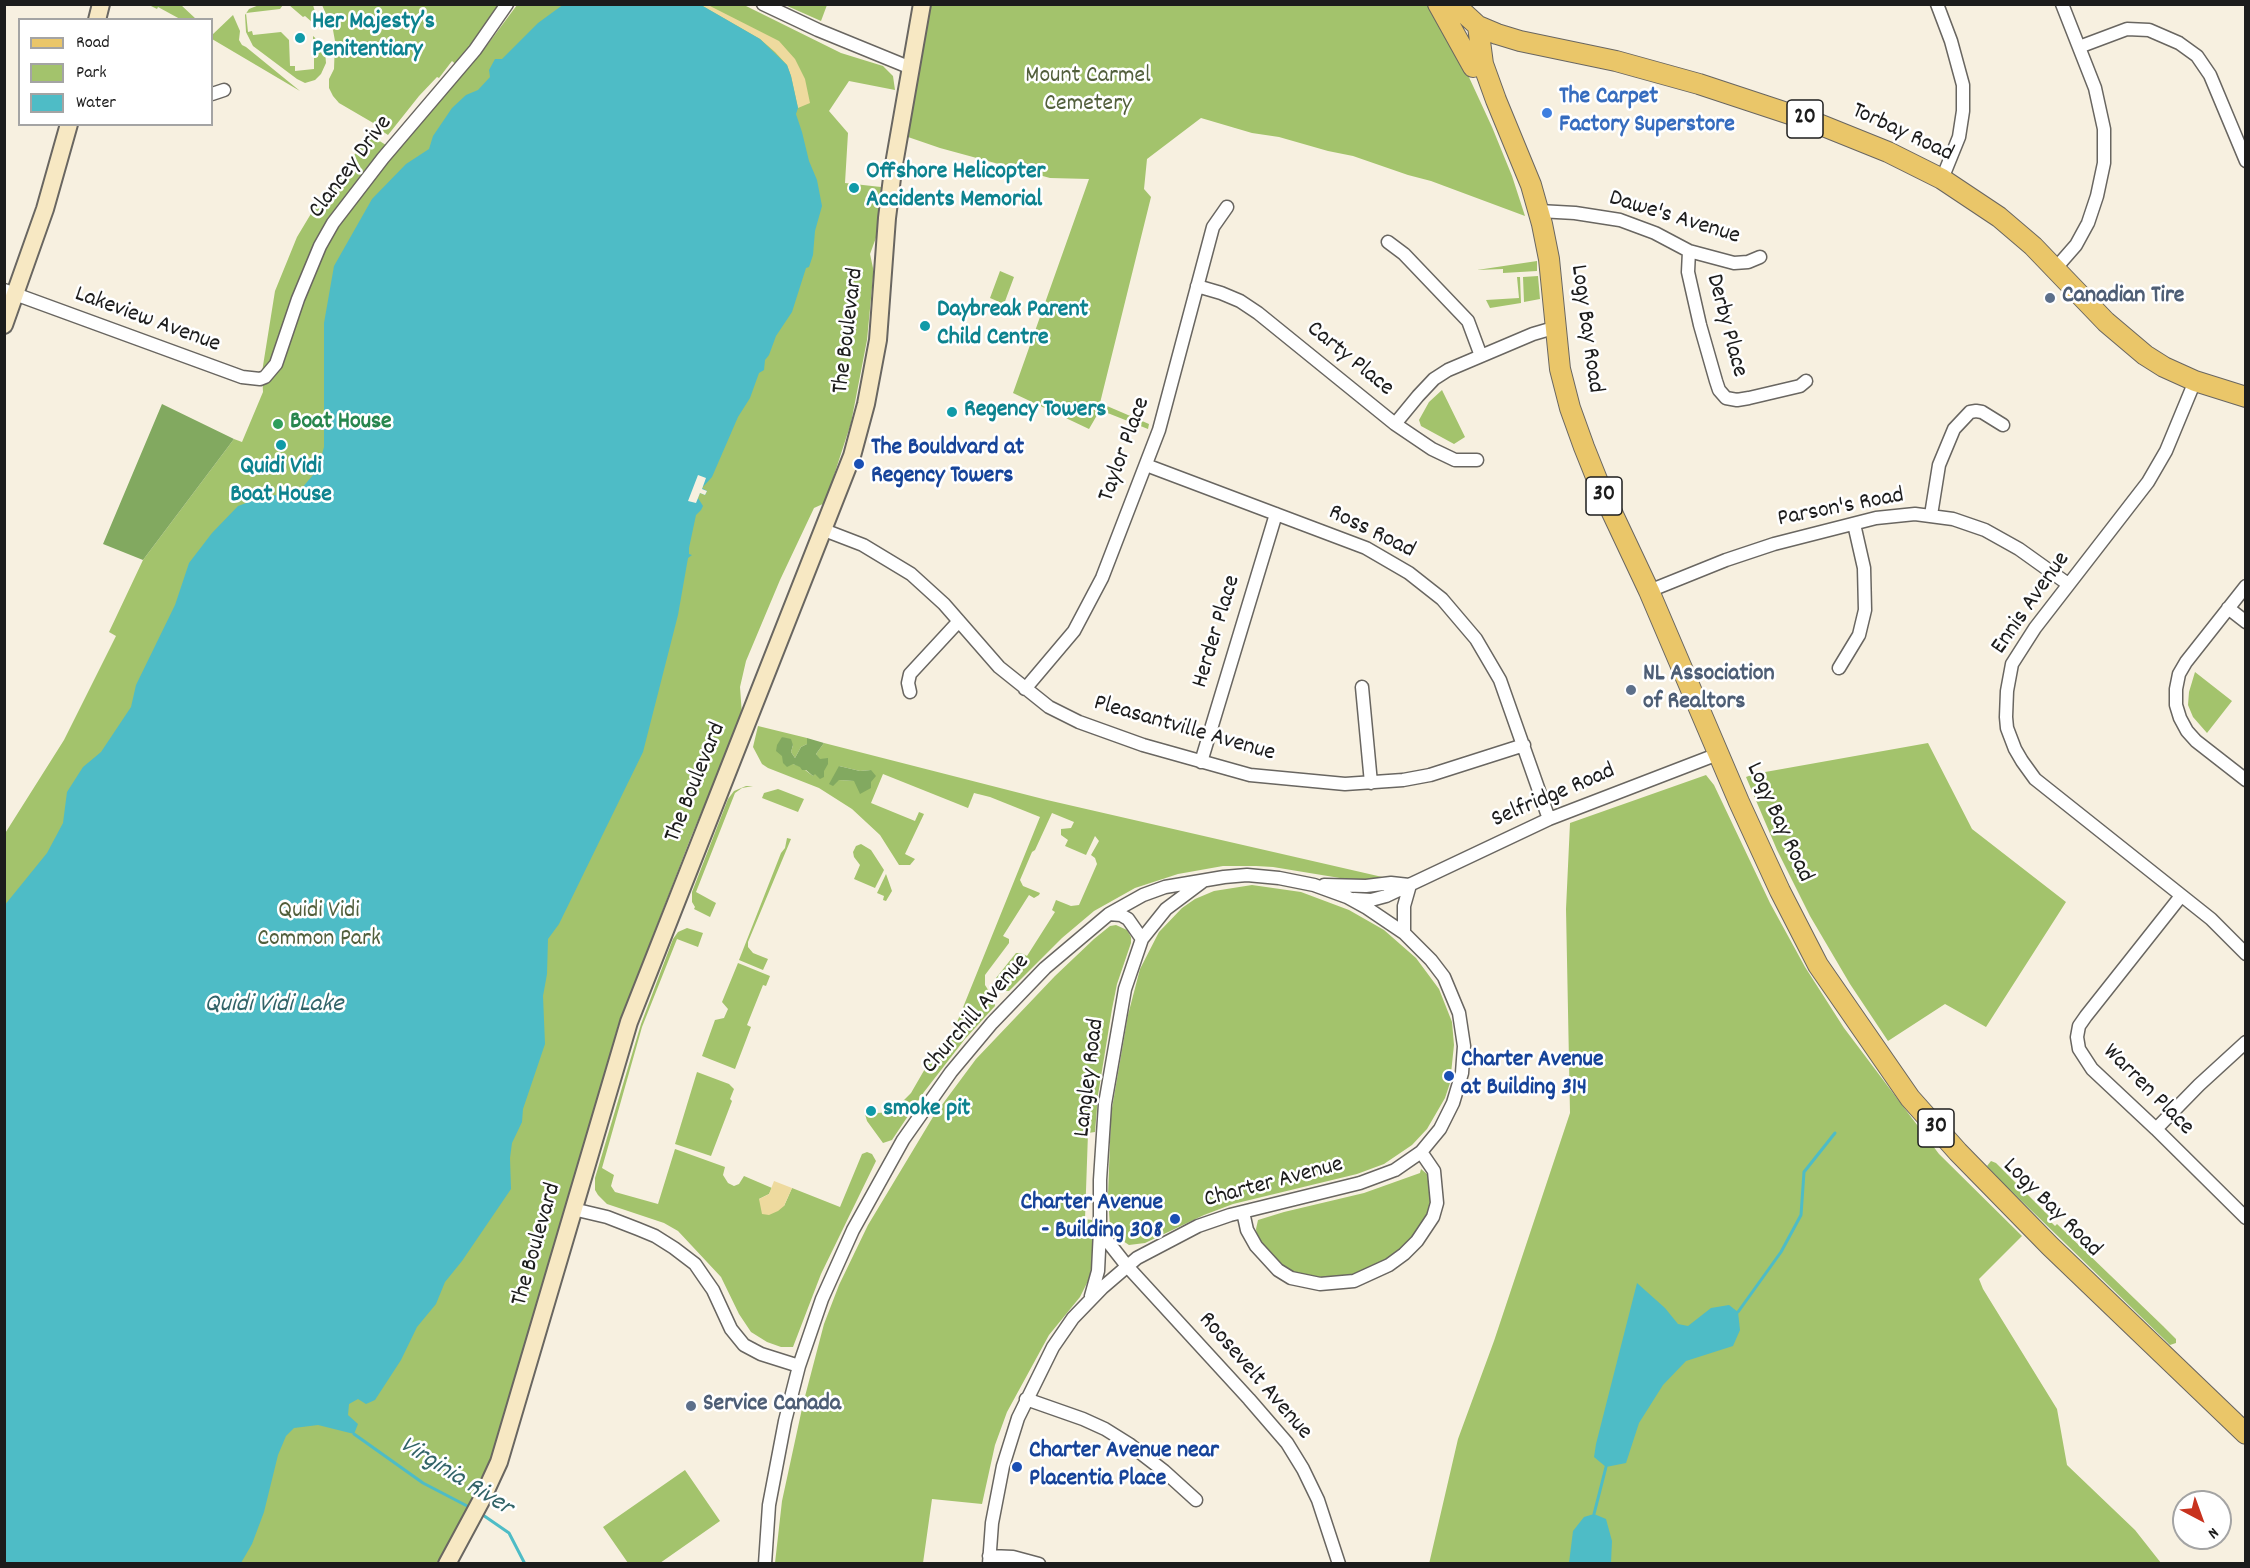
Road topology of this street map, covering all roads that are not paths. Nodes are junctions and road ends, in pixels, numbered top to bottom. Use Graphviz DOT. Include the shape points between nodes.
graph roads {
  1 [pos="507,4"];
  2 [pos="763,4"];
  3 [pos="922,4"];
  4 [pos="1437,4"];
  5 [pos="1454,4"];
  6 [pos="1937,4"];
  7 [pos="2062,4"];
  8 [pos="1478,26"];
  9 [pos="1520,41"];
  10 [pos="2079,47"];
  11 [pos="1473,67"];
  12 [pos="911,68"];
  13 [pos="1492,91"];
  14 [pos="68,126"];
  15 [pos="2246,161"];
  16 [pos="1942,179"];
  17 [pos="1227,207"];
  18 [pos="1539,211"];
  19 [pos="1388,242"];
  20 [pos="1689,251"];
  21 [pos="1760,257"];
  22 [pos="2055,269"];
  23 [pos="1197,286"];
  24 [pos="10,292"];
  25 [pos="4,325"];
  26 [pos="1557,327"];
  27 [pos="1481,356"];
  28 [pos="265,377"];
  29 [pos="1806,381"];
  30 [pos="2194,381"];
  31 [pos="2246,397"];
  32 [pos="1395,424"];
  33 [pos="2003,425"];
  34 [pos="1477,460"];
  35 [pos="1146,465"];
  36 [pos="1276,514"];
  37 [pos="1931,515"];
  38 [pos="1854,524"];
  39 [pos="824,530"];
  40 [pos="2068,584"];
  41 [pos="2246,586"];
  42 [pos="1649,591"];
  43 [pos="2228,608"];
  44 [pos="959,621"];
  45 [pos="2246,622"];
  46 [pos="1839,668"];
  47 [pos="1362,687"];
  48 [pos="1025,689"];
  49 [pos="910,692"];
  50 [pos="1524,745"];
  51 [pos="1718,754"];
  52 [pos="1201,762"];
  53 [pos="2246,780"];
  54 [pos="1371,783"];
  55 [pos="1549,819"];
  56 [pos="1207,879"];
  57 [pos="1314,885"];
  58 [pos="1410,885"];
  59 [pos="2181,896"];
  60 [pos="1347,897"];
  61 [pos="1109,914"];
  62 [pos="1404,933"];
  63 [pos="1142,939"];
  64 [pos="2246,954"];
  65 [pos="2246,1042"];
  66 [pos="2156,1129"];
  67 [pos="1420,1152"];
  68 [pos="573,1209"];
  69 [pos="1243,1212"];
  70 [pos="2246,1218"];
  71 [pos="1100,1226"];
  72 [pos="1127,1266"];
  73 [pos="1089,1301"];
  74 [pos="799,1366"];
  75 [pos="1026,1399"];
  76 [pos="2246,1434"];
  77 [pos="1196,1500"];
  78 [pos="989,1560"];
  79 [pos="447,1563"];
  80 [pos="765,1563"];
  81 [pos="1039,1563"];
  82 [pos="1339,1563"];
  1 -- 28 [label="street, Clancey Drive" via="475,50 333,223 302,288 276,363"];
  2 -- 12 [label="street"];
  3 -- 12 [label="street, The Boulevard"];
  4 -- 11 [label="main road"];
  5 -- 8 [label="main road"];
  6 -- 16 [label="street" via="1963,85 1959,137"];
  7 -- 10 [label="street"];
  8 -- 9 [label="main road, Torbay Road / 20"];
  8 -- 11 [label="main road, Logy Bay Road / 30" via="1468,36 1467,44"];
  8 -- 13 [label="main road, Logy Bay Road / 30" via="1483,64"];
  9 -- 13 [label="main road" via="1501,45 1493,52"];
  9 -- 16 [label="main road, Torbay Road / 20" via="1699,84 1849,136"];
  10 -- 15 [label="street" via="2127,29 2149,30 2179,43 2197,56 2210,75"];
  10 -- 22 [label="street" via="2095,88 2104,129 2104,163 2088,223"];
  11 -- 13 [label="main road, Logy Bay Road / 30" via="1484,89"];
  12 -- 39 [label="street, The Boulevard" via="893,170 880,322 866,404 852,456"];
  13 -- 18 [label="main road, Logy Bay Road / 30"];
  14 -- 24 [label="street" via="45,209"];
  16 -- 22 [label="main road, Torbay Road / 20" via="1999,217"];
  17 -- 23 [label="street, Taylor Place" via="1213,227"];
  18 -- 20 [label="street, Dawe's Avenue" via="1620,220"];
  18 -- 26 [label="main road, Logy Bay Road / 30"];
  19 -- 27 [label="street" via="1460,312 1474,334"];
  20 -- 21 [label="street, Dawe's Avenue" via="1734,263"];
  20 -- 29 [label="street, Derby Place" via="1688,272 1700,326 1719,390 1726,398 1749,398 1800,386"];
  22 -- 30 [label="main road, Torbay Road / 20" via="2106,322 2145,355"];
  23 -- 32 [label="street, Carty Place" via="1240,301 1258,313"];
  23 -- 35 [label="street, Taylor Place"];
  24 -- 25 [label="street"];
  24 -- 28 [label="street, Lakeview Avenue" via="242,377"];
  26 -- 27 [label="street"];
  26 -- 42 [label="main road, Logy Bay Road / 30" via="1560,369 1570,408 1600,487"];
  27 -- 32 [label="street" via="1434,379"];
  30 -- 31 [label="main road, Torbay Road / 20"];
  30 -- 40 [label="street, Ennis Avenue" via="2157,467"];
  32 -- 34 [label="street, Carty Place" via="1455,460"];
  33 -- 37 [label="street" via="1976,411 1965,416 1954,429 1939,465"];
  35 -- 36 [label="street, Ross Road"];
  35 -- 48 [label="street, Taylor Place" via="1089,607"];
  36 -- 50 [label="street, Ross Road" via="1373,552 1442,599 1490,659"];
  36 -- 52 [label="street, Herder Place"];
  37 -- 38 [label="street, Parson's Road" via="1894,516"];
  37 -- 40 [label="street, Parson's Road" via="2005,539"];
  38 -- 42 [label="street, Parson's Road" via="1752,551"];
  38 -- 46 [label="street" via="1864,568 1865,610 1859,634"];
  39 -- 44 [label="street, Pleasantville Avenue" via="895,563"];
  39 -- 68 [label="street, The Boulevard" via="628,1022"];
  40 -- 59 [label="street, Ennis Avenue" via="2012,664 2006,706 2010,737 2035,779"];
  41 -- 43 [label="street"];
  42 -- 51 [label="main road, Logy Bay Road / 30"];
  43 -- 45 [label="street"];
  43 -- 53 [label="street" via="2179,675 2176,705 2196,741"];
  44 -- 48 [label="street, Pleasantville Avenue" via="987,655"];
  44 -- 49 [label="street" via="910,674"];
  47 -- 54 [label="street"];
  48 -- 52 [label="street, Pleasantville Avenue" via="1079,722"];
  50 -- 54 [label="street, Pleasantville Avenue" via="1430,775"];
  50 -- 55 [label="street, Ross Road"];
  51 -- 55 [label="street, Selfridge Road"];
  51 -- 76 [label="main road, Logy Bay Road / 30" via="1818,965 1910,1098 2050,1246"];
  52 -- 54 [label="street, Pleasantville Avenue" via="1250,775 1319,783"];
  55 -- 58 [label="street, Selfridge Road"];
  56 -- 57 [label="street, Churchill Avenue" via="1247,876"];
  56 -- 61 [label="street, Churchill Avenue" via="1155,891"];
  56 -- 63 [label="street, Langley Road" via="1180,896"];
  57 -- 58 [label="street, Selfridge Road"];
  57 -- 60 [label="street, Charter Avenue"];
  58 -- 60 [label="street, Selfridge Road" via="1378,899"];
  58 -- 62 [label="street" via="1404,906"];
  59 -- 64 [label="street, Ennis Avenue"];
  59 -- 66 [label="street, Warren Place" via="2086,1016 2077,1037 2079,1049 2092,1069"];
  60 -- 62 [label="street, Charter Avenue"];
  61 -- 63 [label="street" via="1128,919"];
  61 -- 74 [label="street, Churchill Avenue" via="1045,968 992,1023 920,1115 853,1230 822,1299"];
  62 -- 67 [label="street, Charter Avenue" via="1444,977 1459,1013 1464,1046 1462,1073 1453,1103 1440,1128"];
  63 -- 71 [label="street, Langley Road" via="1125,989 1110,1067"];
  65 -- 66 [label="street"];
  66 -- 70 [label="street, Warren Place"];
  67 -- 69 [label="street, Charter Avenue" via="1378,1177"];
  67 -- 69 [label="street" via="1434,1172 1437,1203 1433,1217 1404,1254 1354,1281 1306,1282 1278,1270 1256,1246"];
  68 -- 74 [label="street" via="607,1217 674,1248 706,1280 731,1329 744,1345"];
  68 -- 79 [label="street, The Boulevard" via="503,1448 482,1500"];
  69 -- 72 [label="street, Charter Avenue" via="1198,1226"];
  71 -- 72 [label="street"];
  71 -- 73 [label="street, Langley Road" via="1098,1270"];
  72 -- 73 [label="street, Charter Avenue"];
  72 -- 82 [label="street, Roosevelt Avenue" via="1287,1443 1318,1500"];
  73 -- 75 [label="street, Charter Avenue" via="1053,1347"];
  74 -- 80 [label="street, Churchill Avenue" via="769,1505"];
  75 -- 77 [label="street" via="1113,1434"];
  75 -- 78 [label="street, Charter Avenue" via="1003,1466"];
  78 -- 81 [label="street" via="1012,1557"];
}
